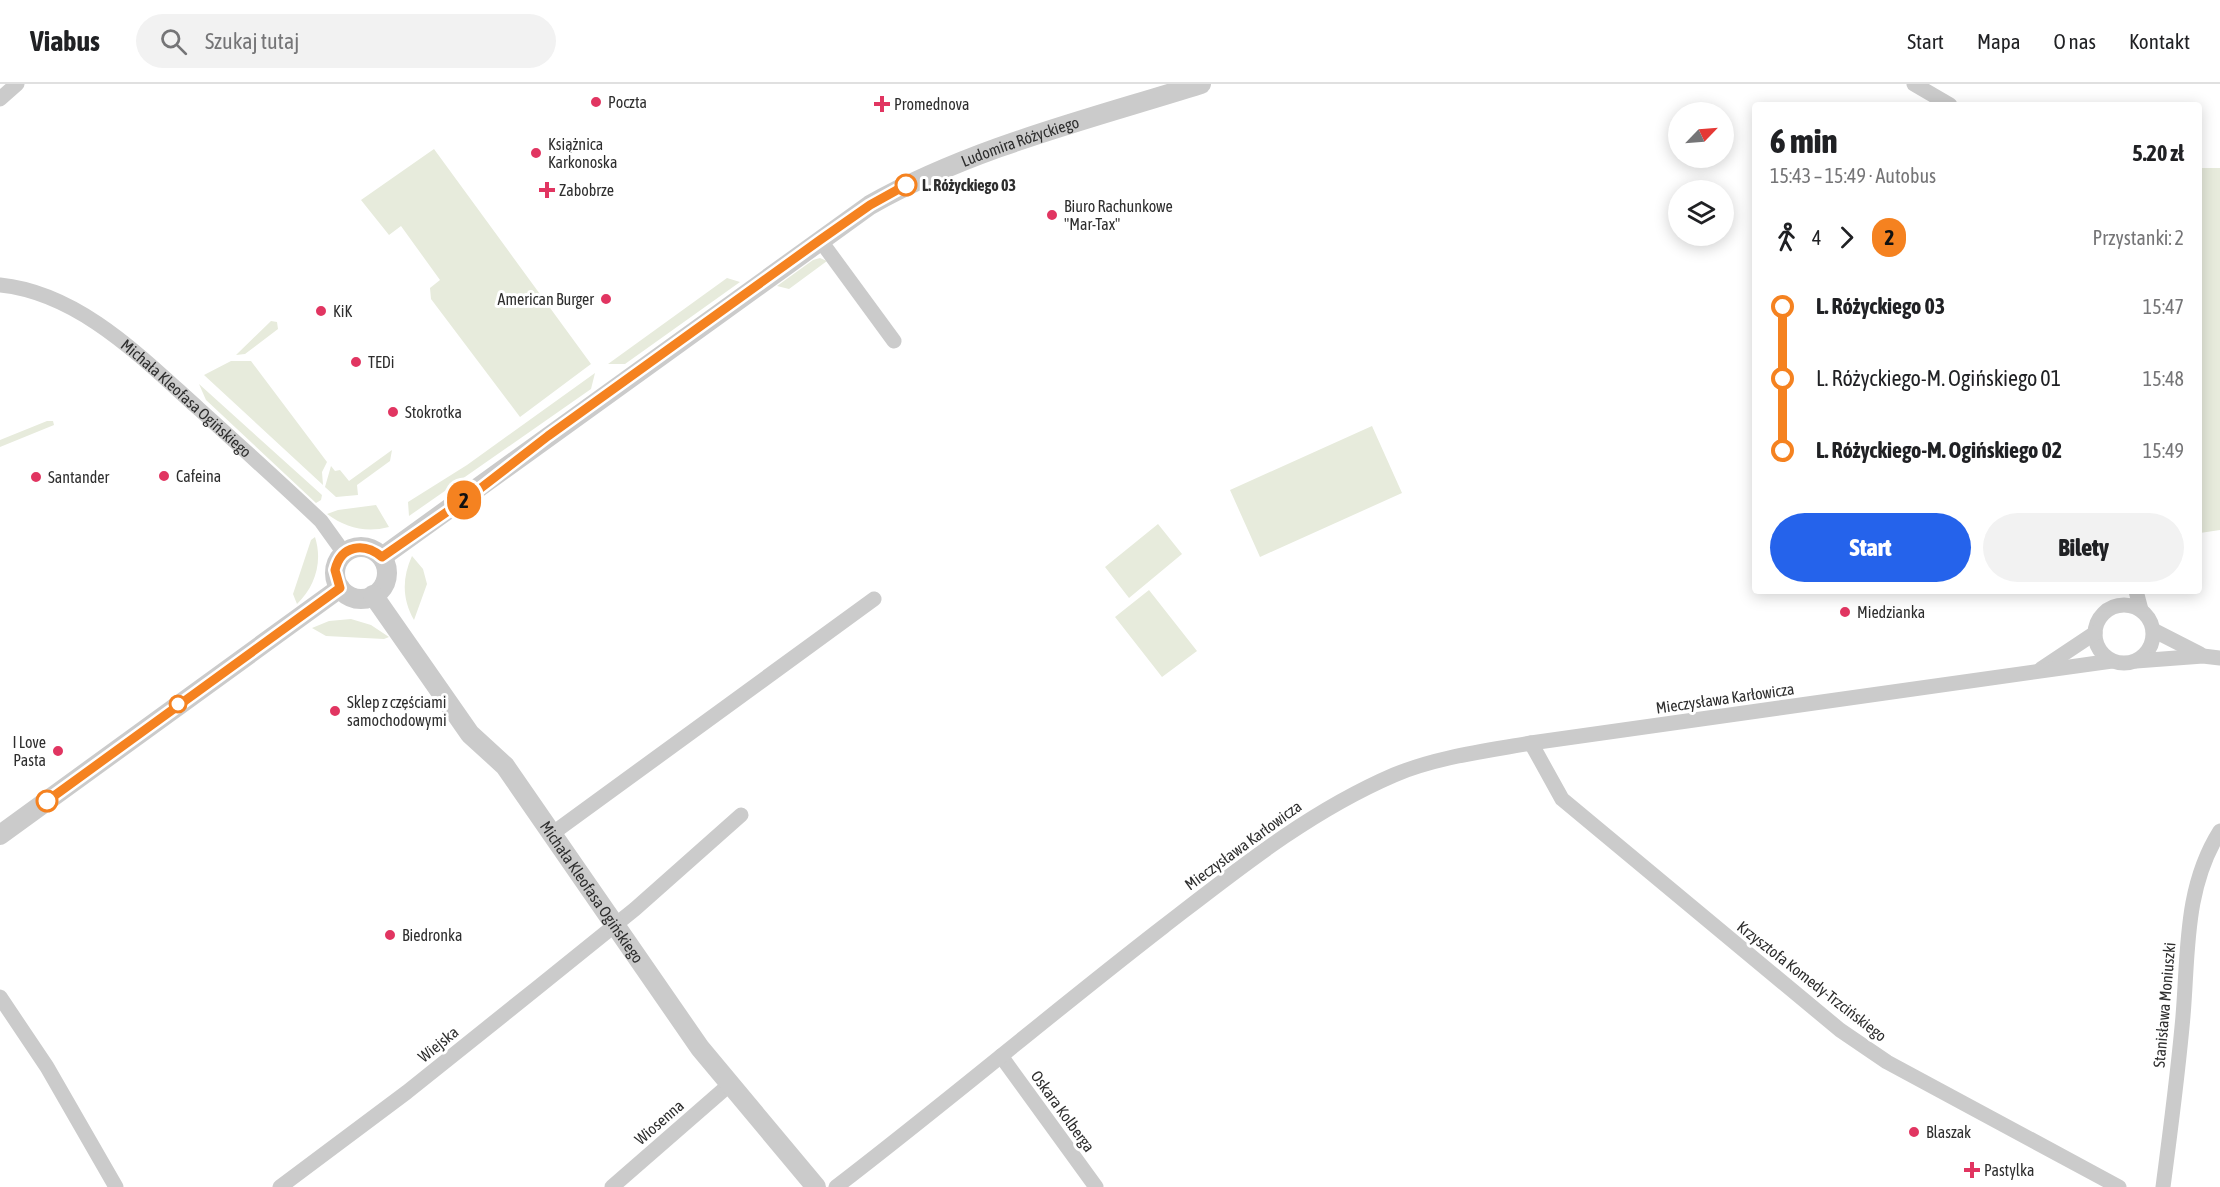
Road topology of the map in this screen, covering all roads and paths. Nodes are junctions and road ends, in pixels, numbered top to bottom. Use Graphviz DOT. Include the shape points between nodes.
graph roads {
  1 [pos="17,84"];
  2 [pos="1201,84"];
  3 [pos="1914,84"];
  4 [pos="0,99"];
  5 [pos="1945,102"];
  6 [pos="820,240"];
  7 [pos="0,285"];
  8 [pos="894,341"];
  9 [pos="344,553"];
  10 [pos="382,557"];
  11 [pos="340,588"];
  12 [pos="2117,594"];
  13 [pos="2137,594"];
  14 [pos="373,595"];
  15 [pos="874,599"];
  16 [pos="2110,608"];
  17 [pos="2141,610"];
  18 [pos="2154,630"];
  19 [pos="2095,633"];
  20 [pos="2203,656"];
  21 [pos="2220,658"];
  22 [pos="2112,661"];
  23 [pos="2136,661"];
  24 [pos="2039,670"];
  25 [pos="1531,743"];
  26 [pos="741,815"];
  27 [pos="2220,831"];
  28 [pos="553,833"];
  29 [pos="0,835"];
  30 [pos="615,924"];
  31 [pos="0,997"];
  32 [pos="1001,1056"];
  33 [pos="729,1085"];
  34 [pos="116,1187"];
  35 [pos="280,1187"];
  36 [pos="612,1187"];
  37 [pos="816,1187"];
  38 [pos="836,1187"];
  39 [pos="1096,1187"];
  40 [pos="2119,1187"];
  41 [pos="2163,1187"];
  1 -- 4 [label="street"];
  2 -- 6 [label="street, Ludomira Różyckiego" via="947,167 892,192"];
  3 -- 5 [label="street"];
  6 -- 8 [label="street"];
  6 -- 10 [label="street, Ludomira Różyckiego"];
  7 -- 9 [label="street, Michała Kleofasa Ogińskiego" via="65,306 135,351 321,521"];
  9 -- 10 [label="street" via="364,547"];
  9 -- 11 [label="street" via="335,570"];
  10 -- 14 [label="street" via="386,565 385,582"];
  11 -- 14 [label="street" via="355,598"];
  11 -- 29 [label="street"];
  12 -- 16 [label="street"];
  13 -- 17 [label="street"];
  14 -- 28 [label="street, Michała Kleofasa Ogińskiego" via="470,734 505,766"];
  15 -- 28 [label="street"];
  16 -- 17 [label="street" via="2131,605"];
  16 -- 19 [label="street" via="2099,619"];
  17 -- 18 [label="street" via="2150,618"];
  18 -- 20 [label="street"];
  18 -- 23 [label="street" via="2150,649"];
  19 -- 22 [label="street" via="2097,645"];
  19 -- 24 [label="street, Mieczysława Karłowicza"];
  20 -- 21 [label="street"];
  20 -- 23 [label="street"];
  22 -- 23 [label="street"];
  22 -- 24 [label="street, Mieczysława Karłowicza" via="2064,670"];
  24 -- 25 [label="street, Mieczysława Karłowicza"];
  25 -- 32 [label="street, Mieczysława Karłowicza" via="1461,755 1396,774 1304,822 1183,911"];
  25 -- 40 [label="street, Krzysztofa Komedy-Trzcińskiego" via="1562,799 1840,1030 1887,1062"];
  26 -- 30 [label="street, Wiejska"];
  27 -- 41 [label="street, Stanisława Moniuszki" via="2206,859 2189,912 2182,1027"];
  28 -- 30 [label="street, Michała Kleofasa Ogińskiego"];
  30 -- 33 [label="street, Michała Kleofasa Ogińskiego"];
  30 -- 35 [label="street, Wiejska" via="407,1092"];
  31 -- 34 [label="street" via="68,1101"];
  32 -- 38 [label="street, Mieczysława Karłowicza"];
  32 -- 39 [label="street, Oskara Kolberga"];
  33 -- 36 [label="street, Wiosenna"];
  33 -- 37 [label="street, Michała Kleofasa Ogińskiego"];
}
